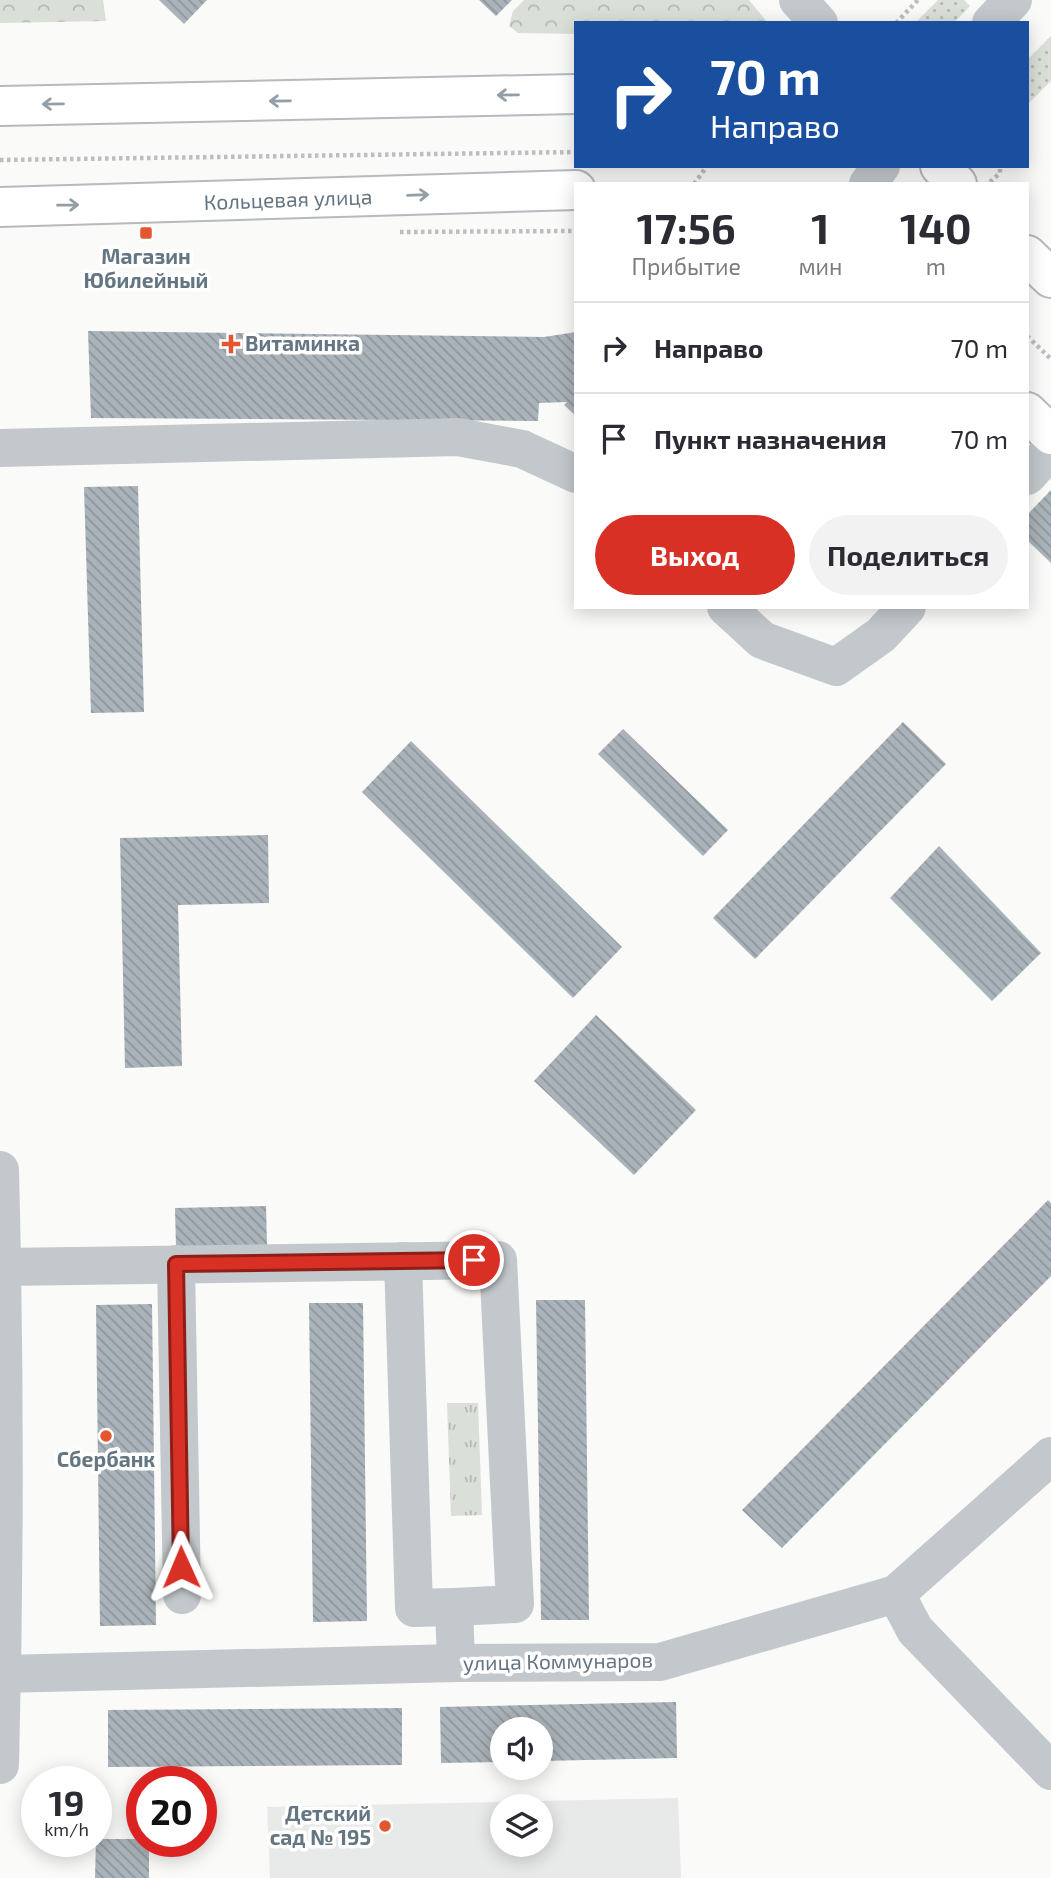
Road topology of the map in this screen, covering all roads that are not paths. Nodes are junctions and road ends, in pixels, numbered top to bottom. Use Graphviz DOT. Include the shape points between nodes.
graph roads {
  1 [pos="798,0"];
  2 [pos="1013,0"];
  3 [pos="817,21"];
  4 [pos="993,21"];
  5 [pos="574,94"];
  6 [pos="0,106"];
  7 [pos="942,168"];
  8 [pos="955,182"];
  9 [pos="574,190"];
  10 [pos="0,207"];
  11 [pos="1029,257"];
  12 [pos="1051,278"];
  13 [pos="1029,414"];
  14 [pos="1051,435"];
  15 [pos="0,448"];
  16 [pos="1051,450"];
  17 [pos="574,473"];
  18 [pos="1029,474"];
  19 [pos="728,609"];
  20 [pos="905,609"];
  21 [pos="0,1170"];
  22 [pos="403,1261"];
  23 [pos="176,1264"];
  24 [pos="2,1266"];
  25 [pos="1051,1456"];
  26 [pos="896,1594"];
  27 [pos="182,1595"];
  28 [pos="454,1607"];
  29 [pos="456,1663"];
  30 [pos="2,1674"];
  31 [pos="0,1765"];
  32 [pos="1051,1772"];
  1 -- 3 [label="street"];
  2 -- 4 [label="street"];
  5 -- 6 [label="main road, one-way"];
  7 -- 8 [label="main road"];
  10 -- 9 [label="main road, Кольцевая улица, one-way"];
  11 -- 12 [label="main road"];
  13 -- 14 [label="main road"];
  15 -- 17 [label="street" via="458,437 522,449"];
  16 -- 18 [label="street"];
  19 -- 20 [label="street" via="762,639 836,667 881,635"];
  21 -- 24 [label="street"];
  22 -- 23 [label="street"];
  22 -- 28 [label="street" via="414,1608"];
  22 -- 28 [label="street" via="498,1260 515,1604"];
  23 -- 24 [label="street"];
  23 -- 27 [label="street"];
  24 -- 30 [label="street"];
  25 -- 26 [label="street, улица Коммунаров"];
  26 -- 29 [label="street, улица Коммунаров" via="660,1662"];
  26 -- 32 [label="street" via="915,1630"];
  28 -- 29 [label="street"];
  29 -- 30 [label="street, улица Коммунаров"];
  30 -- 31 [label="street"];
}
